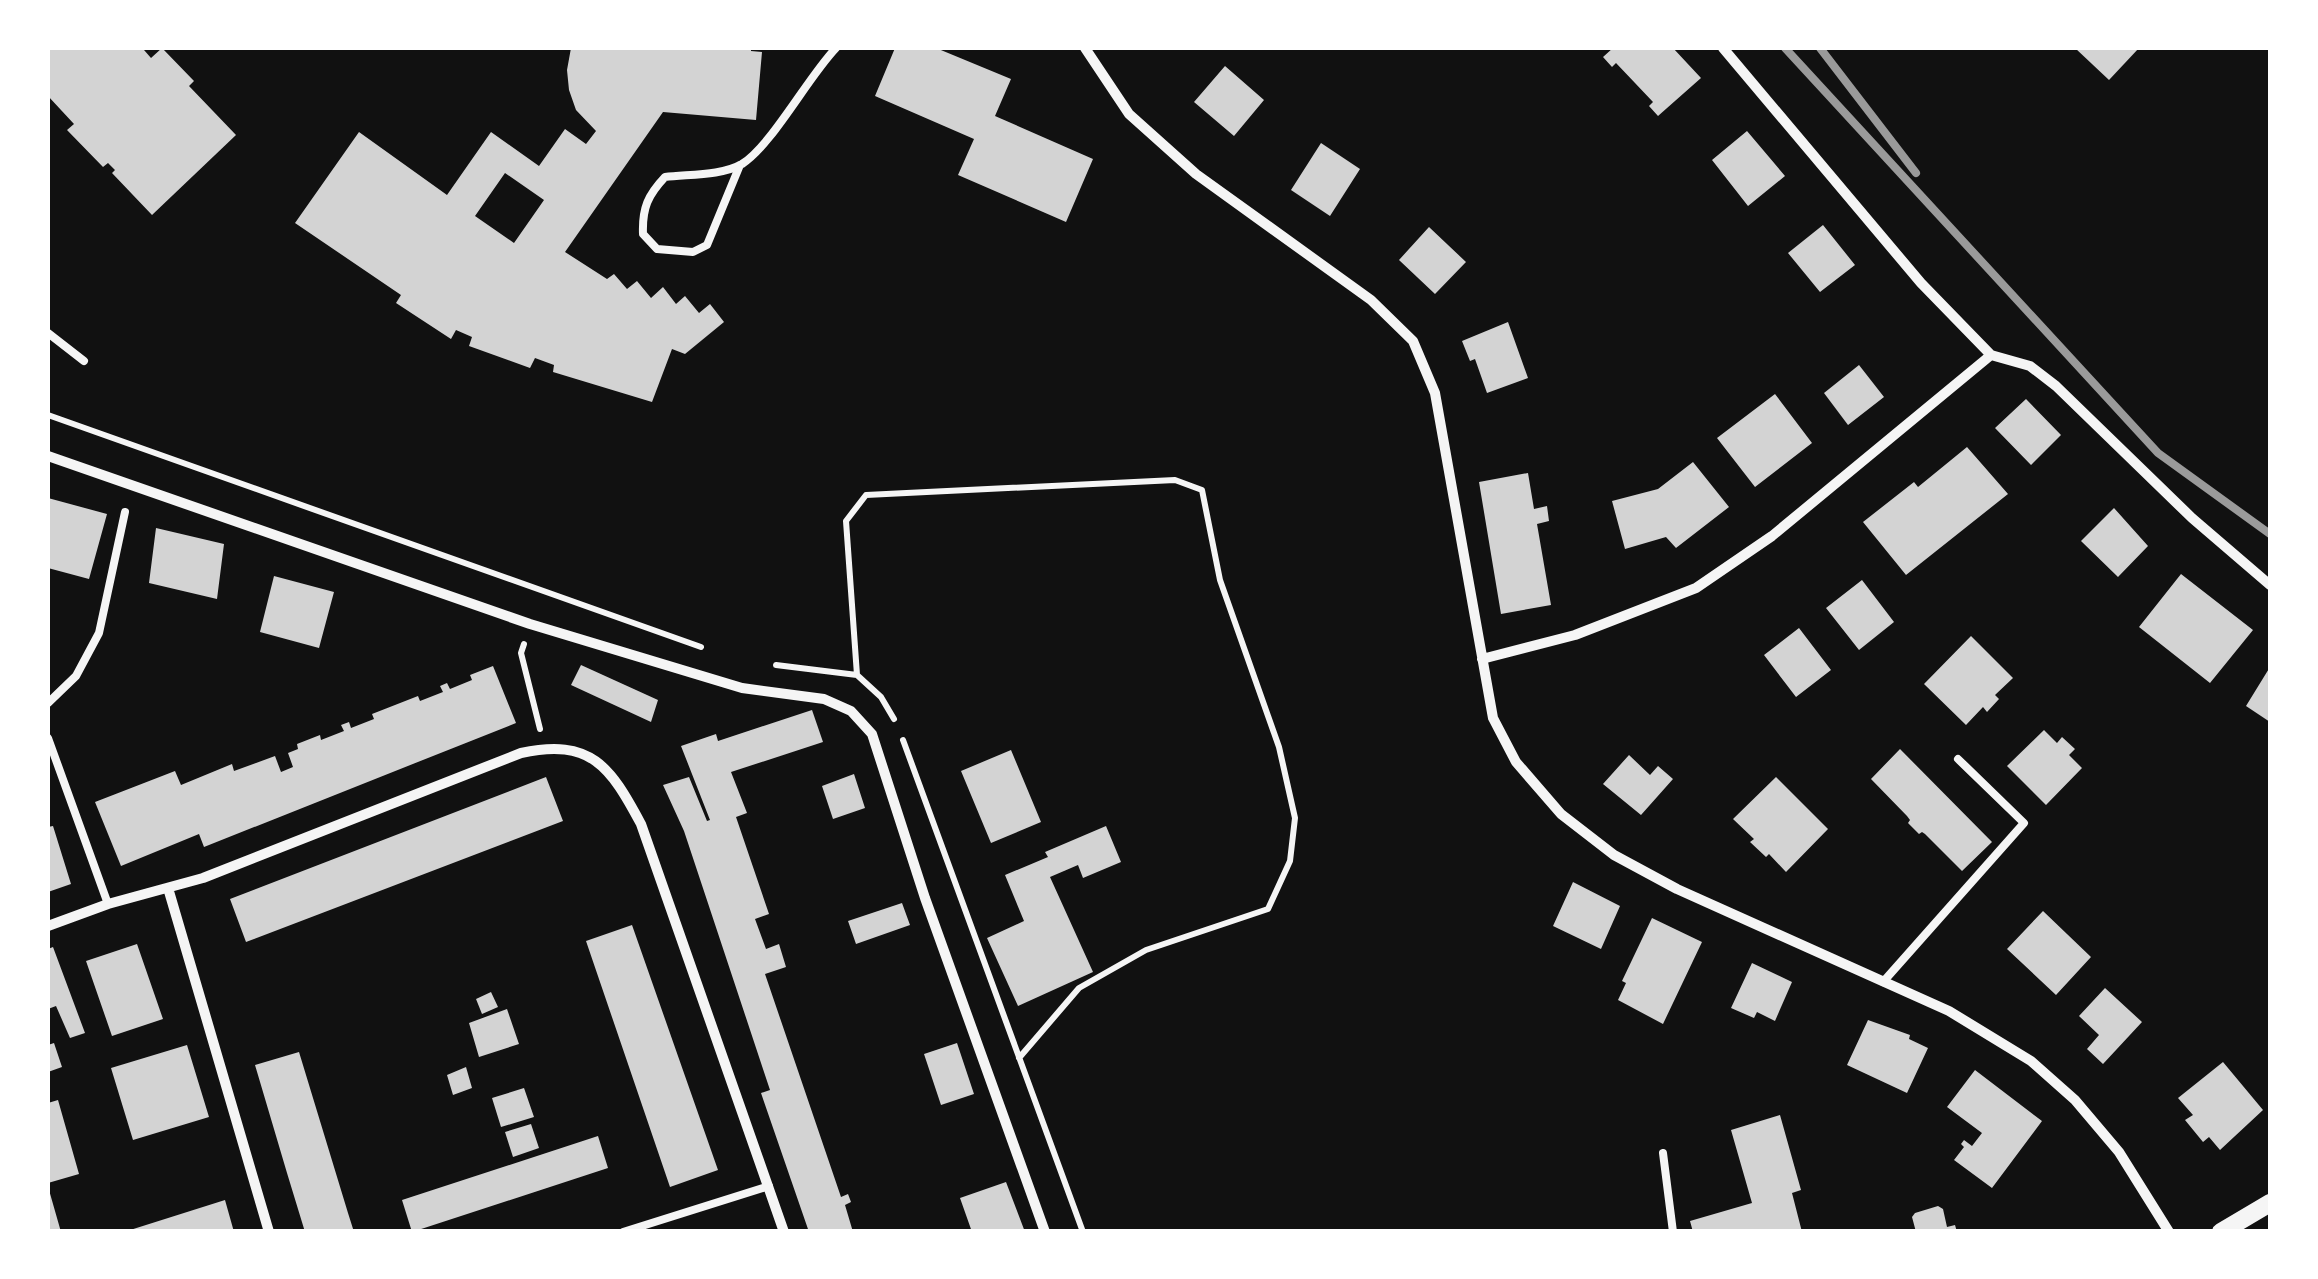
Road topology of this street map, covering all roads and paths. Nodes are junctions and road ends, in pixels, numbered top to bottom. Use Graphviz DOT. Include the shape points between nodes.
graph roads {
  1 [pos="836,48"];
  2 [pos="1085,48"];
  3 [pos="1723,48"];
  4 [pos="740,165"];
  5 [pos="48,334"];
  6 [pos="1991,355"];
  7 [pos="84,361"];
  8 [pos="48,415"];
  9 [pos="48,456"];
  10 [pos="125,512"];
  11 [pos="2270,585"];
  12 [pos="530,624"];
  13 [pos="719,654"];
  14 [pos="1482,659"];
  15 [pos="758,663"];
  16 [pos="857,675"];
  17 [pos="48,703"];
  18 [pos="48,738"];
  19 [pos="543,748"];
  20 [pos="1958,759"];
  21 [pos="168,888"];
  22 [pos="108,904"];
  23 [pos="48,926"];
  24 [pos="1883,982"];
  25 [pos="1019,1058"];
  26 [pos="1663,1153"];
  27 [pos="769,1186"];
  28 [pos="2270,1203"];
  29 [pos="269,1232"];
  30 [pos="623,1232"];
  31 [pos="784,1232"];
  32 [pos="1045,1232"];
  33 [pos="1083,1232"];
  34 [pos="1674,1232"];
  35 [pos="2168,1232"];
  36 [pos="2221,1232"];
  1 -- 4 [label="lane"];
  2 -- 14 [label="street" via="1128,114 1196,174 1371,300 1413,341 1434,394"];
  3 -- 6 [label="street" via="1921,283"];
  4 -- 4 [label="lane" via="665,176 648,195 643,234 657,249 693,252 707,245"];
  5 -- 7 [label="lane"];
  6 -- 11 [label="street" via="2030,366 2056,386"];
  6 -- 14 [label="street" via="1772,536 1696,588 1575,634"];
  8 -- 13 [label="path"];
  9 -- 12 [label="street"];
  10 -- 17 [label="lane" via="99,633 76,676"];
  12 -- 19 [label="path" via="521,653"];
  12 -- 32 [label="street" via="742,688 824,699 851,712 872,734"];
  14 -- 24 [label="street" via="1494,718 1516,762 1561,814 1614,855 1678,890"];
  15 -- 16 [label="path"];
  16 -- 25 [label="path" via="896,722"];
  16 -- 25 [label="path" via="846,520 866,494 1175,480 1202,490 1220,580 1280,747 1295,818 1290,861 1268,909 1146,950 1080,988"];
  18 -- 22 [label="lane"];
  19 -- 21 [label="street"];
  19 -- 27 [label="street" via="574,749 598,761 642,824"];
  20 -- 24 [label="lane" via="2024,823"];
  21 -- 22 [label="street"];
  21 -- 29 [label="street"];
  22 -- 23 [label="street"];
  24 -- 35 [label="street" via="2031,1060 2119,1152"];
  25 -- 33 [label="path"];
  26 -- 34 [label="lane"];
  27 -- 30 [label="lane"];
  27 -- 31 [label="street"];
  28 -- 36 [label="street"];
}
